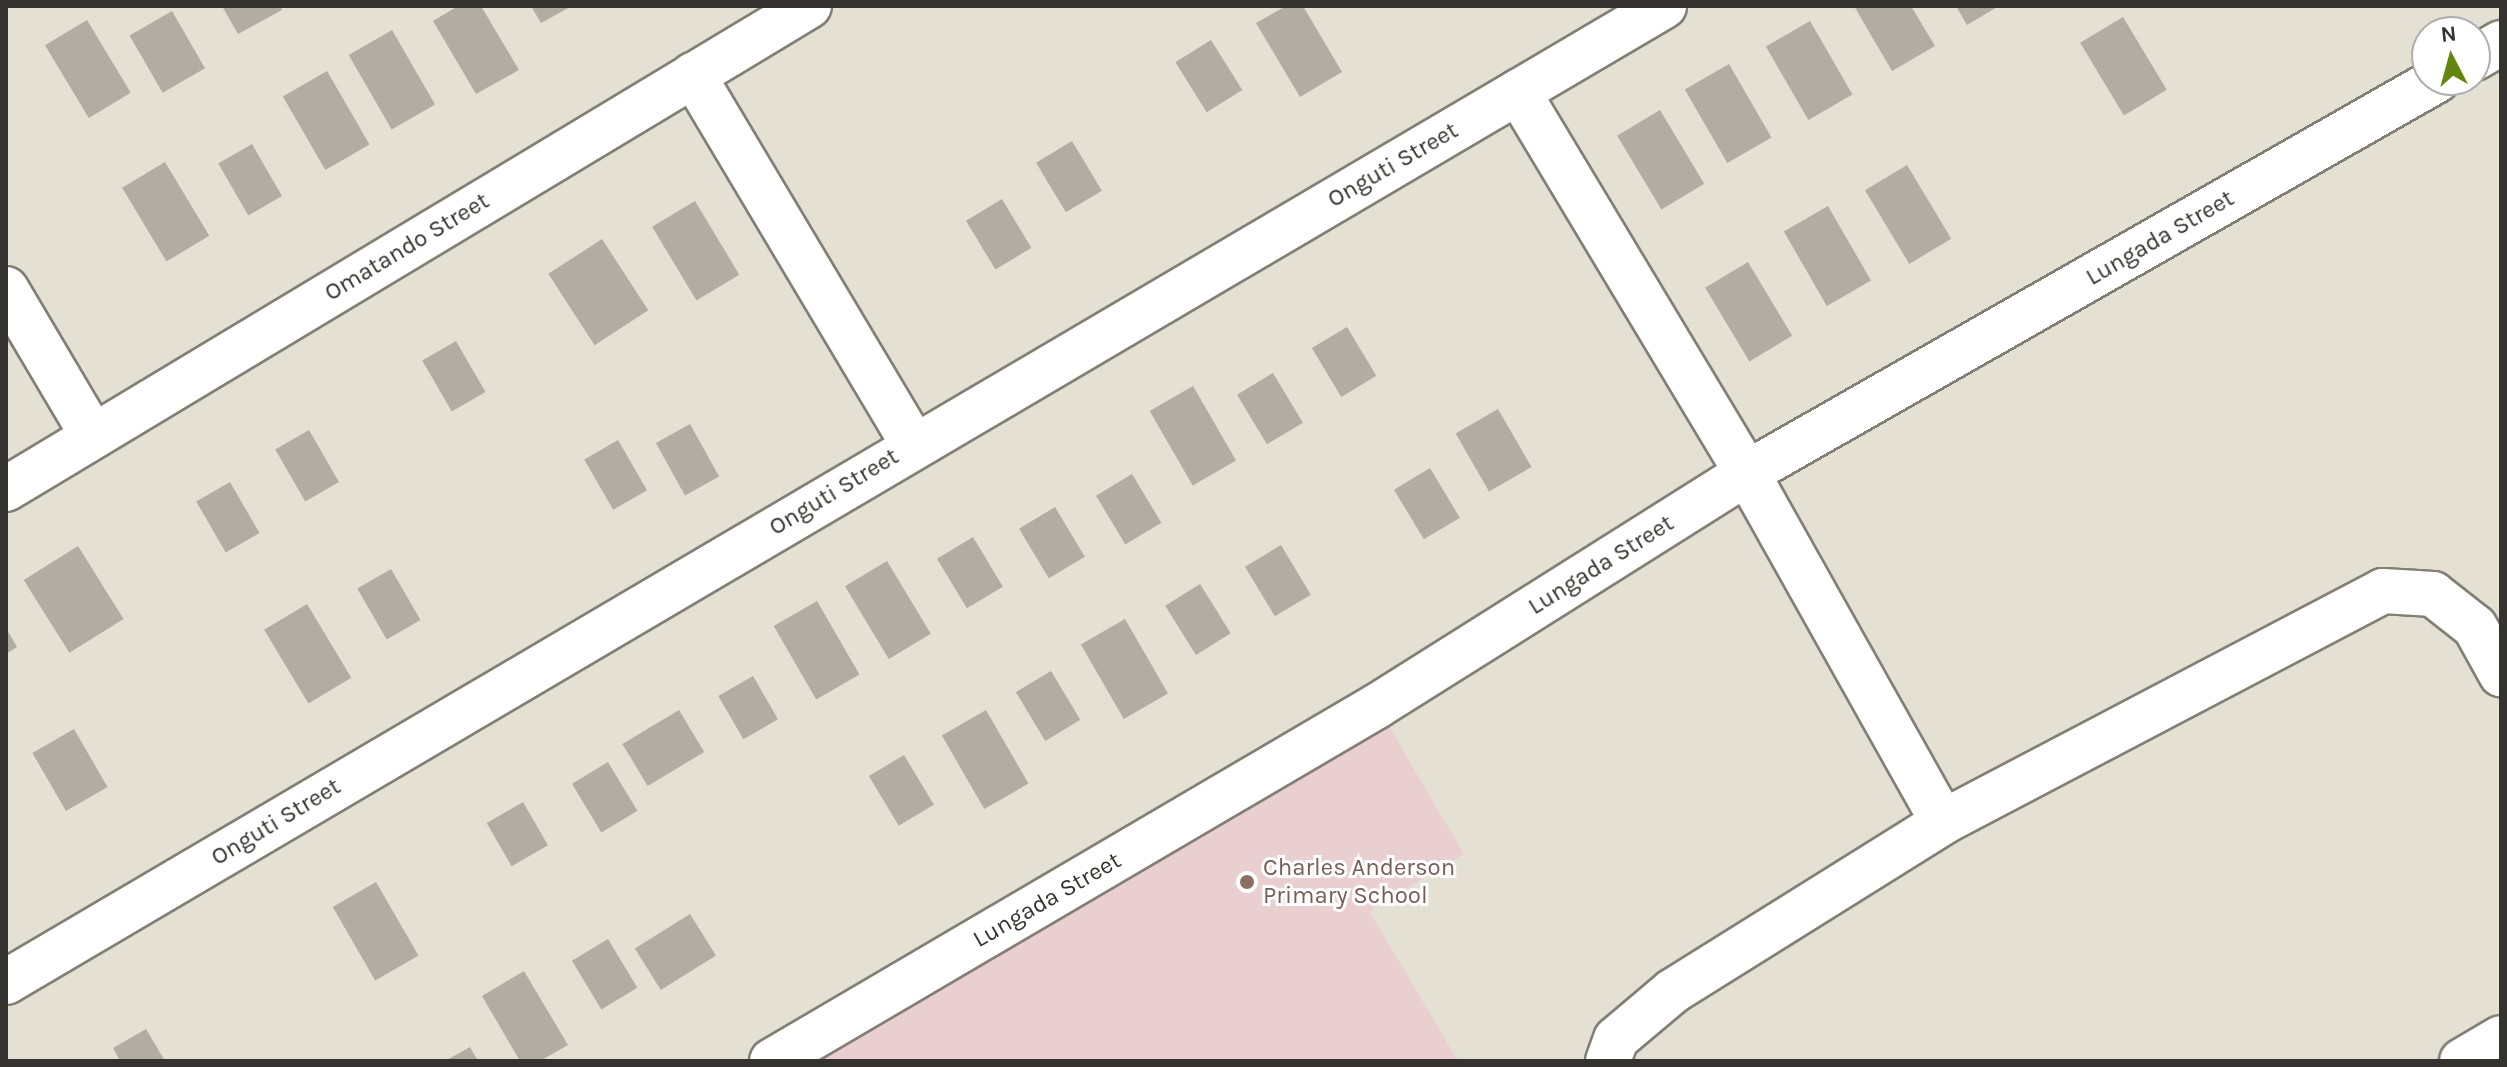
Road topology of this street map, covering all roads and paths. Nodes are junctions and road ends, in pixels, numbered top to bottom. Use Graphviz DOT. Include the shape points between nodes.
graph roads {
  1 [pos="809,6"];
  2 [pos="1664,6"];
  3 [pos="693,75"];
  4 [pos="1518,92"];
  5 [pos="2411,95"];
  6 [pos="6,289"];
  7 [pos="93,436"];
  8 [pos="914,445"];
  9 [pos="1747,473"];
  10 [pos="6,489"];
  11 [pos="2501,674"];
  12 [pos="1943,822"];
  13 [pos="6,982"];
  14 [pos="2501,1038"];
  15 [pos="772,1061"];
  16 [pos="1608,1061"];
  17 [pos="2462,1061"];
  1 -- 3 [label="street, Omatando Street"];
  2 -- 4 [label="street, Onguti Street"];
  3 -- 7 [label="street, Omatando Street"];
  3 -- 8 [label="street"];
  4 -- 8 [label="street, Onguti Street"];
  4 -- 9 [label="street"];
  5 -- 9 [label="street, Lungada Street"];
  6 -- 7 [label="street"];
  7 -- 10 [label="street, Omatando Street"];
  8 -- 13 [label="street, Onguti Street"];
  9 -- 12 [label="street"];
  9 -- 15 [label="street, Lungada Street" via="1377,706"];
  11 -- 12 [label="street" via="2475,627 2433,594 2383,591"];
  12 -- 16 [label="street" via="1673,991 1616,1039"];
  14 -- 17 [label="street"];
}
